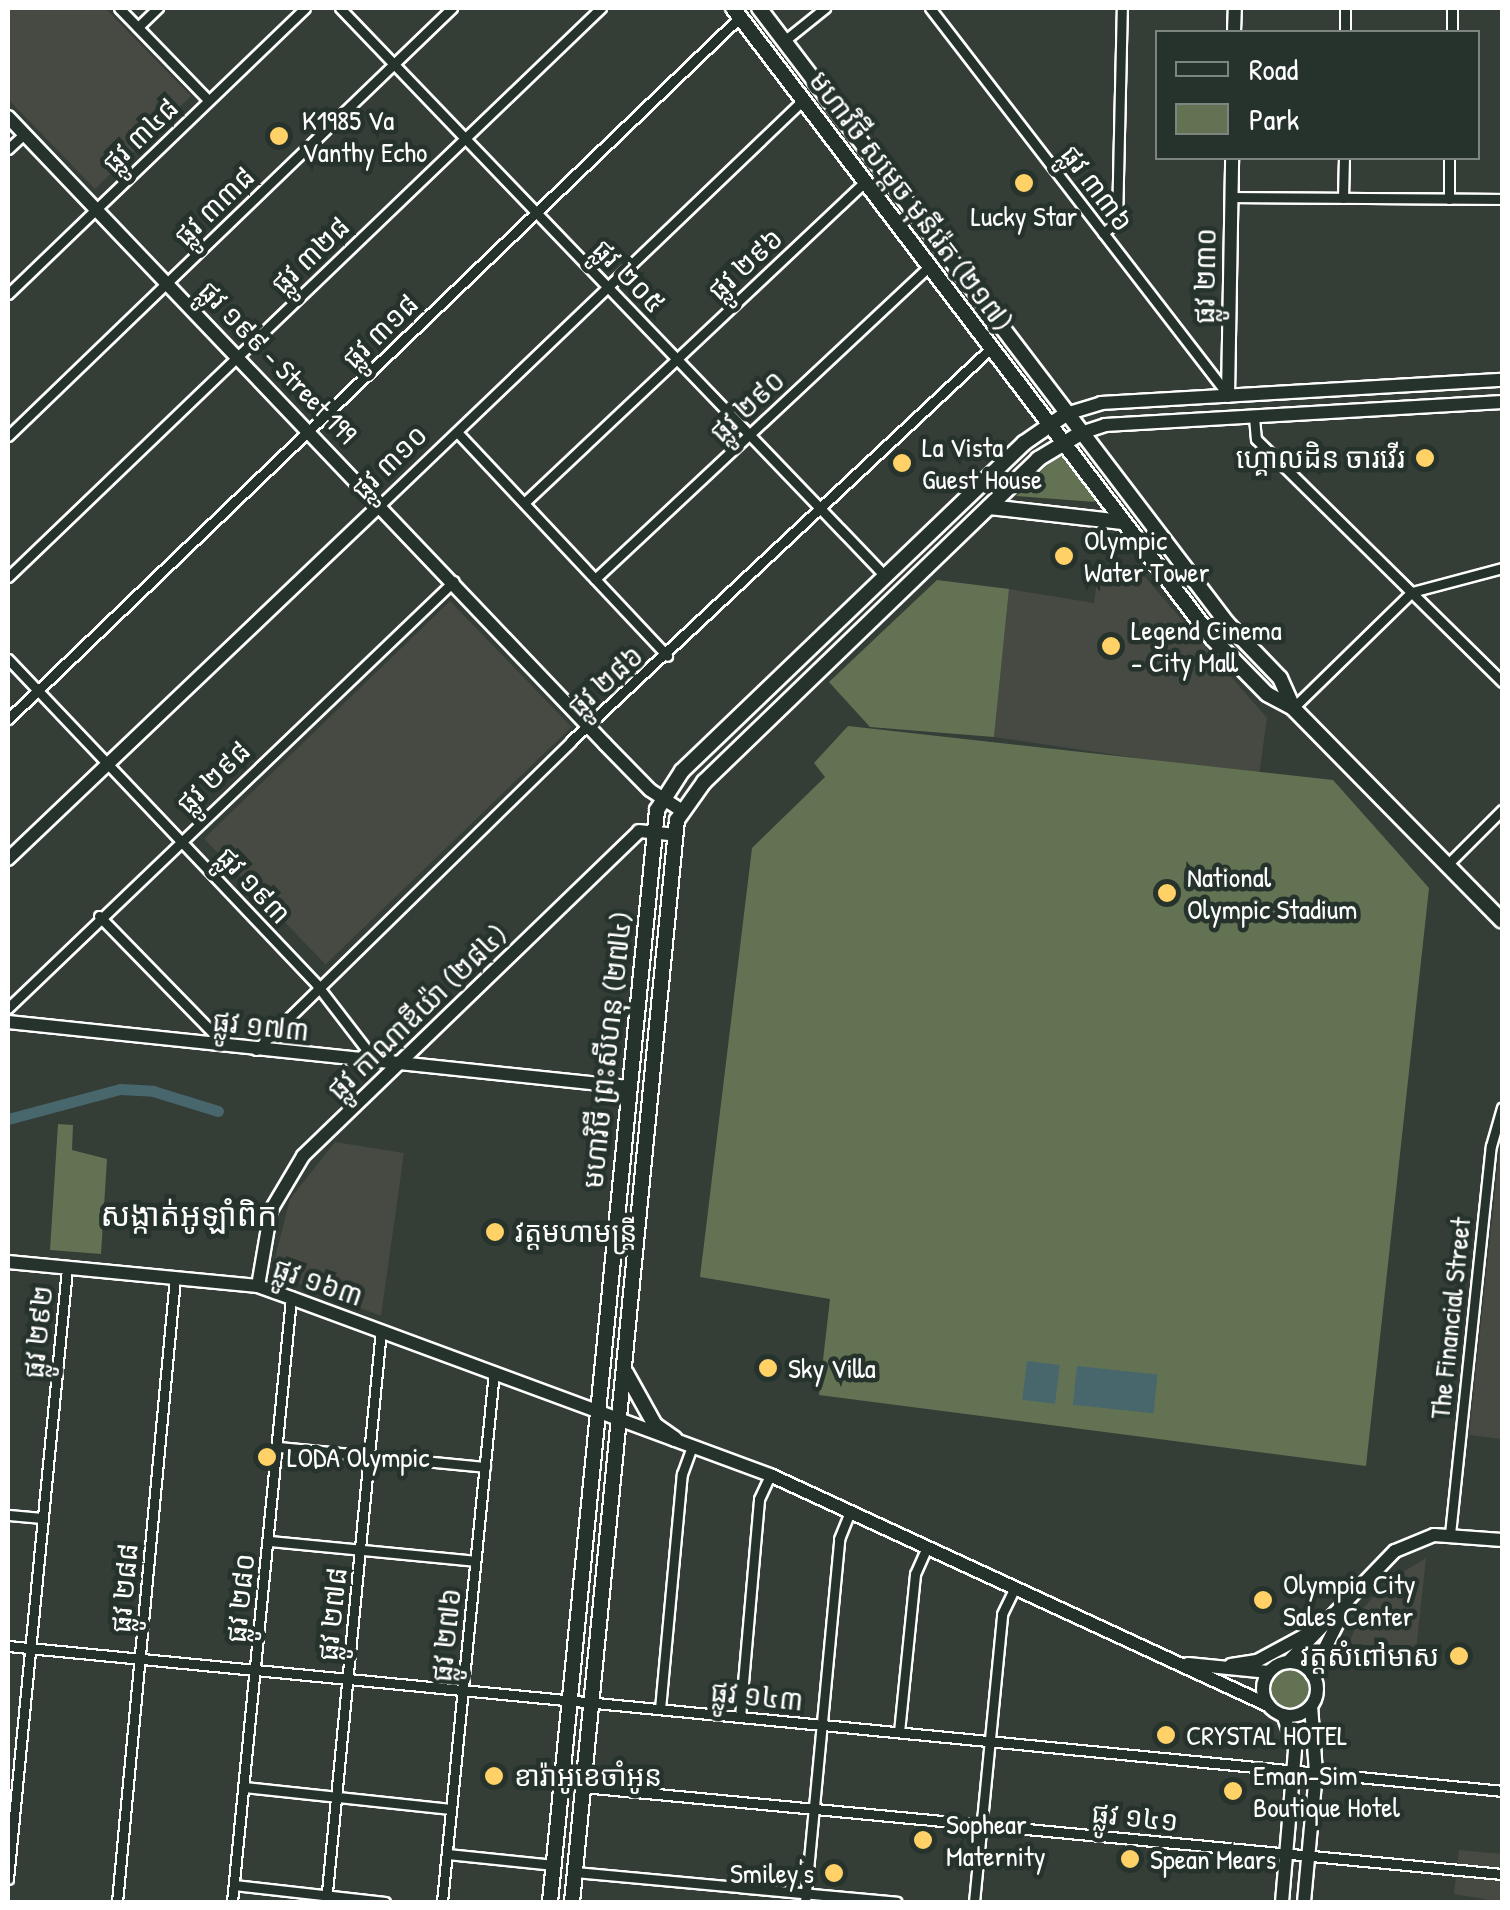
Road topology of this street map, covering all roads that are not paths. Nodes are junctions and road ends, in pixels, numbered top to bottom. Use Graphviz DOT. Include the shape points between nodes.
graph roads {
  1 [pos="119,8"];
  2 [pos="158,8"];
  3 [pos="304,8"];
  4 [pos="340,8"];
  5 [pos="452,8"];
  6 [pos="601,8"];
  7 [pos="759,8"];
  8 [pos="825,8"];
  9 [pos="930,8"];
  10 [pos="1122,8"];
  11 [pos="736,12"];
  12 [pos="138,27"];
  13 [pos="784,41"];
  14 [pos="394,64"];
  15 [pos="208,100"];
  16 [pos="803,100"];
  17 [pos="8,117"];
  18 [pos="24,134"];
  19 [pos="465,138"];
  20 [pos="8,149"];
  21 [pos="1232,160"];
  22 [pos="1344,160"];
  23 [pos="1449,160"];
  24 [pos="865,182"];
  25 [pos="1231,197"];
  26 [pos="1343,198"];
  27 [pos="1448,199"];
  28 [pos="1502,199"];
  29 [pos="96,209"];
  30 [pos="536,212"];
  31 [pos="1103,233"];
  32 [pos="929,266"];
  33 [pos="167,283"];
  34 [pos="608,287"];
  35 [pos="8,294"];
  36 [pos="991,348"];
  37 [pos="238,356"];
  38 [pos="677,359"];
  39 [pos="1502,380"];
  40 [pos="1228,396"];
  41 [pos="1502,402"];
  42 [pos="1066,414"];
  43 [pos="1254,418"];
  44 [pos="1048,424"];
  45 [pos="309,430"];
  46 [pos="457,432"];
  47 [pos="1080,433"];
  48 [pos="750,434"];
  49 [pos="8,436"];
  50 [pos="1062,442"];
  51 [pos="524,503"];
  52 [pos="380,505"];
  53 [pos="989,507"];
  54 [pos="822,509"];
  55 [pos="1123,522"];
  56 [pos="1502,568"];
  57 [pos="885,576"];
  58 [pos="8,578"];
  59 [pos="595,579"];
  60 [pos="454,581"];
  61 [pos="1412,592"];
  62 [pos="667,656"];
  63 [pos="8,659"];
  64 [pos="1502,682"];
  65 [pos="38,690"];
  66 [pos="1293,708"];
  67 [pos="8,719"];
  68 [pos="590,726"];
  69 [pos="108,764"];
  70 [pos="662,798"];
  71 [pos="681,810"];
  72 [pos="1502,810"];
  73 [pos="654,833"];
  74 [pos="675,835"];
  75 [pos="180,839"];
  76 [pos="8,859"];
  77 [pos="1448,865"];
  78 [pos="99,916"];
  79 [pos="1502,921"];
  80 [pos="317,984"];
  81 [pos="8,1008"];
  82 [pos="8,1022"];
  83 [pos="227,1047"];
  84 [pos="254,1052"];
  85 [pos="403,1061"];
  86 [pos="376,1062"];
  87 [pos="629,1086"];
  88 [pos="1502,1108"];
  89 [pos="8,1262"];
  90 [pos="67,1268"];
  91 [pos="176,1278"];
  92 [pos="258,1286"];
  93 [pos="292,1298"];
  94 [pos="381,1330"];
  95 [pos="624,1364"];
  96 [pos="494,1372"];
  97 [pos="597,1410"];
  98 [pos="620,1418"];
  99 [pos="675,1439"];
  100 [pos="278,1446"];
  101 [pos="692,1446"];
  102 [pos="369,1455"];
  103 [pos="485,1467"];
  104 [pos="770,1475"];
  105 [pos="850,1512"];
  106 [pos="8,1515"];
  107 [pos="43,1518"];
  108 [pos="1450,1534"];
  109 [pos="1502,1540"];
  110 [pos="268,1542"];
  111 [pos="927,1547"];
  112 [pos="362,1550"];
  113 [pos="476,1561"];
  114 [pos="1014,1587"];
  115 [pos="1351,1597"];
  116 [pos="1331,1616"];
  117 [pos="8,1646"];
  118 [pos="30,1648"];
  119 [pos="140,1659"];
  120 [pos="1288,1662"];
  121 [pos="1185,1664"];
  122 [pos="1231,1666"];
  123 [pos="256,1670"];
  124 [pos="1269,1672"];
  125 [pos="1312,1674"];
  126 [pos="348,1679"];
  127 [pos="463,1690"];
  128 [pos="570,1700"];
  129 [pos="591,1703"];
  130 [pos="1268,1705"];
  131 [pos="1311,1706"];
  132 [pos="660,1709"];
  133 [pos="1283,1715"];
  134 [pos="740,1717"];
  135 [pos="822,1725"];
  136 [pos="899,1732"];
  137 [pos="989,1741"];
  138 [pos="1294,1770"];
  139 [pos="1316,1772"];
  140 [pos="244,1787"];
  141 [pos="583,1787"];
  142 [pos="1502,1791"];
  143 [pos="336,1797"];
  144 [pos="451,1809"];
  145 [pos="814,1809"];
  146 [pos="982,1824"];
  147 [pos="446,1854"];
  148 [pos="1286,1854"];
  149 [pos="1308,1856"];
  150 [pos="554,1865"];
  151 [pos="575,1872"];
  152 [pos="1502,1874"];
  153 [pos="8,1879"];
  154 [pos="234,1885"];
  155 [pos="805,1898"];
  156 [pos="326,1899"];
  157 [pos="116,1902"];
  158 [pos="232,1902"];
  159 [pos="386,1902"];
  160 [pos="442,1902"];
  161 [pos="550,1902"];
  162 [pos="572,1902"];
  163 [pos="897,1902"];
  164 [pos="974,1902"];
  165 [pos="1282,1902"];
  166 [pos="1304,1902"];
  1 -- 12 [label="street"];
  2 -- 12 [label="street"];
  3 -- 15 [label="street, ផ្លូវ ៣៤៨"];
  4 -- 14 [label="street, ផ្លូវ ២០៥"];
  5 -- 14 [label="street, ផ្លូវ ៣៣៨"];
  6 -- 19 [label="street, ផ្លូវ ៣២៨"];
  7 -- 13 [label="main road, មហាវិថី សម្តេច មុនីរ៉េត (២១៧)"];
  8 -- 13 [label="street"];
  9 -- 31 [label="street, ផ្លូវ ៣៣៦"];
  10 -- 31 [label="street" via="1117,222"];
  11 -- 16 [label="main road, មហាវិថី សម្តេច មុនីរ៉េត (២១៧)"];
  11 -- 30 [label="street, ផ្លូវ ៣១៨"];
  12 -- 15 [label="street"];
  13 -- 42 [label="main road, មហាវិថី សម្តេច មុនីរ៉េត (២១៧)"];
  14 -- 19 [label="street, ផ្លូវ ២០៥"];
  14 -- 33 [label="street, ផ្លូវ ៣៣៨"];
  15 -- 29 [label="street, ផ្លូវ ៣៤៨"];
  16 -- 24 [label="main road, មហាវិថី សម្តេច មុនីរ៉េត (២១៧)"];
  16 -- 34 [label="street, ផ្លូវ ៣១០"];
  17 -- 18 [label="street, ផ្លូវ ១៩៩ - Street 199"];
  18 -- 20 [label="street"];
  18 -- 29 [label="street, ផ្លូវ ១៩៩ - Street 199"];
  19 -- 30 [label="street, ផ្លូវ ២០៥"];
  19 -- 37 [label="street, ផ្លូវ ៣២៨"];
  21 -- 25 [label="street, ផ្លូវ ២៣០"];
  22 -- 26 [label="street"];
  23 -- 27 [label="street"];
  24 -- 32 [label="main road, មហាវិថី សម្តេច មុនីរ៉េត (២១៧)"];
  24 -- 38 [label="street, ផ្លូវ ២៩៦"];
  25 -- 26 [label="street"];
  25 -- 40 [label="street, ផ្លូវ ២៣០"];
  26 -- 27 [label="street"];
  27 -- 28 [label="street"];
  29 -- 33 [label="street, ផ្លូវ ១៩៩ - Street 199"];
  29 -- 35 [label="street, ផ្លូវ ៣៤៨"];
  30 -- 34 [label="street, ផ្លូវ ២០៥"];
  30 -- 45 [label="street, ផ្លូវ ៣១៨"];
  31 -- 40 [label="street, ផ្លូវ ៣៣៦"];
  32 -- 36 [label="main road, មហាវិថី សម្តេច មុនីរ៉េត (២១៧)"];
  32 -- 48 [label="street, ផ្លូវ ២៩០"];
  33 -- 37 [label="street, ផ្លូវ ១៩៩ - Street 199"];
  33 -- 49 [label="street, ផ្លូវ ៣៣៨"];
  34 -- 38 [label="street, ផ្លូវ ២០៥"];
  34 -- 46 [label="street, ផ្លូវ ៣១០"];
  36 -- 44 [label="main road, មហាវិថី សម្តេច មុនីរ៉េត (២១៧)"];
  36 -- 54 [label="street, ផ្លូវ ២៨៦"];
  37 -- 45 [label="street, ផ្លូវ ១៩៩ - Street 199"];
  37 -- 58 [label="street, ផ្លូវ ៣២៨"];
  38 -- 48 [label="street, ផ្លូវ ២០៥"];
  38 -- 51 [label="street, ផ្លូវ ២៩៦"];
  39 -- 40 [label="street"];
  40 -- 42 [label="street" via="1100,402"];
  41 -- 43 [label="street"];
  42 -- 44 [label="main road, មហាវិថី ព្រះសីហនុ (២៧៤)"];
  42 -- 47 [label="main road, មហាវិថី សម្តេច មុនីរ៉េត (២១៧)"];
  43 -- 47 [label="street" via="1104,425"];
  43 -- 61 [label="street" via="1256,440"];
  44 -- 50 [label="main road, មហាវិថី សម្តេច មុនីរ៉េត (២១៧)"];
  44 -- 57 [label="main road, មហាវិថី ព្រះសីហនុ (២៧៤)"];
  45 -- 52 [label="street, ផ្លូវ ១៩៩ - Street 199"];
  45 -- 65 [label="street, ផ្លូវ ៣១៨"];
  46 -- 51 [label="street"];
  46 -- 52 [label="street, ផ្លូវ ៣១០"];
  47 -- 50 [label="main road"];
  47 -- 66 [label="main road, មហាវិថី សម្តេច មុនីរ៉េត (២១៧)" via="1227,622 1280,678"];
  48 -- 54 [label="street, ផ្លូវ ២០៥"];
  48 -- 59 [label="street, ផ្លូវ ២៩០"];
  50 -- 53 [label="main road"];
  50 -- 55 [label="main road, មហាវិថី សម្តេច មុនីរ៉េត (២១៧)"];
  51 -- 59 [label="street"];
  52 -- 60 [label="street, ផ្លូវ ១៩៩ - Street 199"];
  52 -- 69 [label="street, ផ្លូវ ៣១០"];
  53 -- 55 [label="main road" via="1098,514"];
  53 -- 71 [label="main road"];
  54 -- 57 [label="street, ផ្លូវ ២០៥"];
  54 -- 62 [label="street, ផ្លូវ ២៨៦"];
  55 -- 66 [label="main road, មហាវិថី សម្តេច មុនីរ៉េត (២១៧)" via="1212,638 1266,694"];
  56 -- 61 [label="street"];
  57 -- 70 [label="main road, មហាវិថី ព្រះសីហនុ (២៧៤)" via="682,770"];
  59 -- 62 [label="street"];
  60 -- 68 [label="street, ផ្លូវ ១៩៩ - Street 199"];
  60 -- 75 [label="street, ផ្លូវ ២៩៨"];
  61 -- 64 [label="street"];
  61 -- 66 [label="street"];
  62 -- 68 [label="street, ផ្លូវ ២៨៦"];
  63 -- 65 [label="street, ផ្លូវ ១៩៣"];
  65 -- 67 [label="street, ផ្លូវ ៣១៨"];
  65 -- 69 [label="street, ផ្លូវ ១៩៣"];
  66 -- 77 [label="main road"];
  68 -- 70 [label="street, ផ្លូវ ១៩៩ - Street 199"];
  68 -- 80 [label="street, ផ្លូវ ២៨៦"];
  69 -- 75 [label="street, ផ្លូវ ១៩៣"];
  69 -- 76 [label="street, ផ្លូវ ៣១០"];
  70 -- 71 [label="street, ផ្លូវ ១៩៩ - Street 199"];
  70 -- 73 [label="main road, មហាវិថី ព្រះសីហនុ (២៧៤)"];
  71 -- 74 [label="main road, មហាវិថី ព្រះសីហនុ (២៧៤)"];
  72 -- 77 [label="street"];
  73 -- 74 [label="street"];
  73 -- 85 [label="street, ផ្លូវ កាណាឌីយ៉ា (២៨៤)" via="638,831"];
  73 -- 87 [label="main road, មហាវិថី ព្រះសីហនុ (២៧៤)"];
  74 -- 95 [label="main road, មហាវិថី ព្រះសីហនុ (២៧៤)"];
  75 -- 78 [label="street, ផ្លូវ ២៩៨"];
  75 -- 80 [label="street, ផ្លូវ ១៩៣"];
  77 -- 79 [label="main road"];
  78 -- 81 [label="street, ផ្លូវ ២៩៨"];
  78 -- 83 [label="street"];
  80 -- 84 [label="street, ផ្លូវ ២៨៦"];
  80 -- 86 [label="street, ផ្លូវ ១៩៣"];
  82 -- 83 [label="street, ផ្លូវ ១៧៣"];
  83 -- 84 [label="street, ផ្លូវ ១៧៣"];
  84 -- 86 [label="street, ផ្លូវ ១៧៣"];
  85 -- 86 [label="street, ផ្លូវ ១៧៣"];
  85 -- 87 [label="street, ផ្លូវ ១៧៣"];
  85 -- 92 [label="street, ផ្លូវ កាណាឌីយ៉ា (២៨៤)" via="290,1174 272,1210"];
  87 -- 97 [label="main road, មហាវិថី ព្រះសីហនុ (២៧៤)"];
  88 -- 108 [label="street, The Financial Street" via="1491,1146"];
  89 -- 90 [label="street, ផ្លូវ ១៦៣"];
  90 -- 91 [label="street, ផ្លូវ ១៦៣"];
  90 -- 107 [label="street, ផ្លូវ ២៩២"];
  91 -- 92 [label="street, ផ្លូវ ១៦៣"];
  91 -- 119 [label="street, ផ្លូវ ២៨៨"];
  92 -- 93 [label="street, ផ្លូវ ១៦៣"];
  93 -- 94 [label="street, ផ្លូវ ១៦៣"];
  93 -- 100 [label="street, ផ្លូវ ២៨០"];
  94 -- 96 [label="street, ផ្លូវ ១៦៣"];
  94 -- 102 [label="street, ផ្លូវ ២៧៨"];
  95 -- 98 [label="main road, មហាវិថី ព្រះសីហនុ (២៧៤)"];
  95 -- 99 [label="main road" via="629,1385 655,1425"];
  96 -- 97 [label="street, ផ្លូវ ១៦៣"];
  96 -- 103 [label="street, ផ្លូវ ២៧៦"];
  97 -- 98 [label="street, ផ្លូវ ១៦៣"];
  97 -- 128 [label="main road, មហាវិថី ព្រះសីហនុ (២៧៤)"];
  98 -- 99 [label="street, ផ្លូវ ១៦៣"];
  98 -- 129 [label="main road, មហាវិថី ព្រះសីហនុ (២៧៤)"];
  99 -- 101 [label="street, ផ្លូវ ១៦៣"];
  100 -- 102 [label="street"];
  100 -- 110 [label="street, ផ្លូវ ២៨០"];
  101 -- 104 [label="street, ផ្លូវ ១៦៣"];
  101 -- 132 [label="street" via="682,1474"];
  102 -- 103 [label="street"];
  102 -- 112 [label="street, ផ្លូវ ២៧៨"];
  103 -- 113 [label="street, ផ្លូវ ២៧៦"];
  104 -- 105 [label="street, ផ្លូវ ១៦៣"];
  104 -- 134 [label="street" via="759,1499"];
  105 -- 111 [label="street, ផ្លូវ ១៦៣"];
  105 -- 135 [label="street" via="839,1540"];
  106 -- 107 [label="street"];
  107 -- 118 [label="street, ផ្លូវ ២៩២"];
  108 -- 109 [label="street"];
  108 -- 115 [label="street" via="1395,1551"];
  110 -- 112 [label="street"];
  110 -- 123 [label="street, ផ្លូវ ២៨០"];
  111 -- 114 [label="street, ផ្លូវ ១៦៣"];
  111 -- 136 [label="street" via="915,1574"];
  112 -- 113 [label="street"];
  112 -- 126 [label="street, ផ្លូវ ២៧៨"];
  113 -- 127 [label="street, ផ្លូវ ២៧៦"];
  114 -- 121 [label="street, ផ្លូវ ១៦៣"];
  114 -- 137 [label="street" via="1002,1614"];
  115 -- 116 [label="street"];
  115 -- 125 [label="street"];
  116 -- 120 [label="street"];
  116 -- 122 [label="street" via="1285,1648"];
  117 -- 118 [label="street, ផ្លូវ ១៤៣"];
  118 -- 119 [label="street, ផ្លូវ ១៤៣"];
  118 -- 153 [label="street, ផ្លូវ ២៩២"];
  119 -- 123 [label="street, ផ្លូវ ១៤៣"];
  119 -- 157 [label="street, ផ្លូវ ២៨៨"];
  120 -- 124 [label="street"];
  120 -- 125 [label="street"];
  121 -- 122 [label="street"];
  121 -- 130 [label="street, ផ្លូវ ១៦៣"];
  122 -- 124 [label="street"];
  123 -- 126 [label="street, ផ្លូវ ១៤៣"];
  123 -- 140 [label="street, ផ្លូវ ២៨០"];
  124 -- 130 [label="street" via="1263,1688"];
  125 -- 131 [label="street"];
  126 -- 127 [label="street, ផ្លូវ ១៤៣"];
  126 -- 143 [label="street, ផ្លូវ ២៧៨"];
  127 -- 128 [label="street, ផ្លូវ ១៤៣"];
  127 -- 144 [label="street, ផ្លូវ ២៧៦"];
  128 -- 129 [label="street, ផ្លូវ ១៤៣"];
  128 -- 150 [label="main road, មហាវិថី ព្រះសីហនុ (២៧៤)"];
  129 -- 132 [label="street, ផ្លូវ ១៤៣"];
  129 -- 141 [label="main road, មហាវិថី ព្រះសីហនុ (២៧៤)"];
  130 -- 133 [label="street"];
  131 -- 133 [label="street"];
  131 -- 139 [label="street"];
  132 -- 134 [label="street, ផ្លូវ ១៤៣"];
  133 -- 138 [label="street" via="1295,1738"];
  134 -- 135 [label="street, ផ្លូវ ១៤៣"];
  135 -- 136 [label="street, ផ្លូវ ១៤៣"];
  135 -- 145 [label="street"];
  136 -- 137 [label="street, ផ្លូវ ១៤៣"];
  137 -- 138 [label="street, ផ្លូវ ១៤៣"];
  137 -- 146 [label="street"];
  138 -- 139 [label="street, ផ្លូវ ១៤៣"];
  138 -- 148 [label="street"];
  139 -- 142 [label="street, ផ្លូវ ១៤៣"];
  139 -- 149 [label="street"];
  140 -- 143 [label="street"];
  140 -- 154 [label="street, ផ្លូវ ២៨០"];
  141 -- 145 [label="street, ផ្លូវ ១៤១"];
  141 -- 151 [label="main road, មហាវិថី ព្រះសីហនុ (២៧៤)"];
  143 -- 144 [label="street"];
  143 -- 156 [label="street, ផ្លូវ ២៧៨"];
  144 -- 147 [label="street, ផ្លូវ ២៧៦"];
  145 -- 146 [label="street, ផ្លូវ ១៤១"];
  145 -- 155 [label="street"];
  146 -- 148 [label="street, ផ្លូវ ១៤១"];
  146 -- 164 [label="street"];
  147 -- 150 [label="street"];
  147 -- 160 [label="street, ផ្លូវ ២៧៦"];
  148 -- 149 [label="street, ផ្លូវ ១៤១"];
  148 -- 165 [label="street"];
  149 -- 152 [label="street, ផ្លូវ ១៤១"];
  149 -- 166 [label="street"];
  150 -- 161 [label="main road, មហាវិថី ព្រះសីហនុ (២៧៤)"];
  151 -- 155 [label="street"];
  151 -- 162 [label="main road, មហាវិថី ព្រះសីហនុ (២៧៤)"];
  154 -- 156 [label="street"];
  154 -- 158 [label="street, ផ្លូវ ២៨០"];
  155 -- 163 [label="street"];
  156 -- 159 [label="street"];
}
